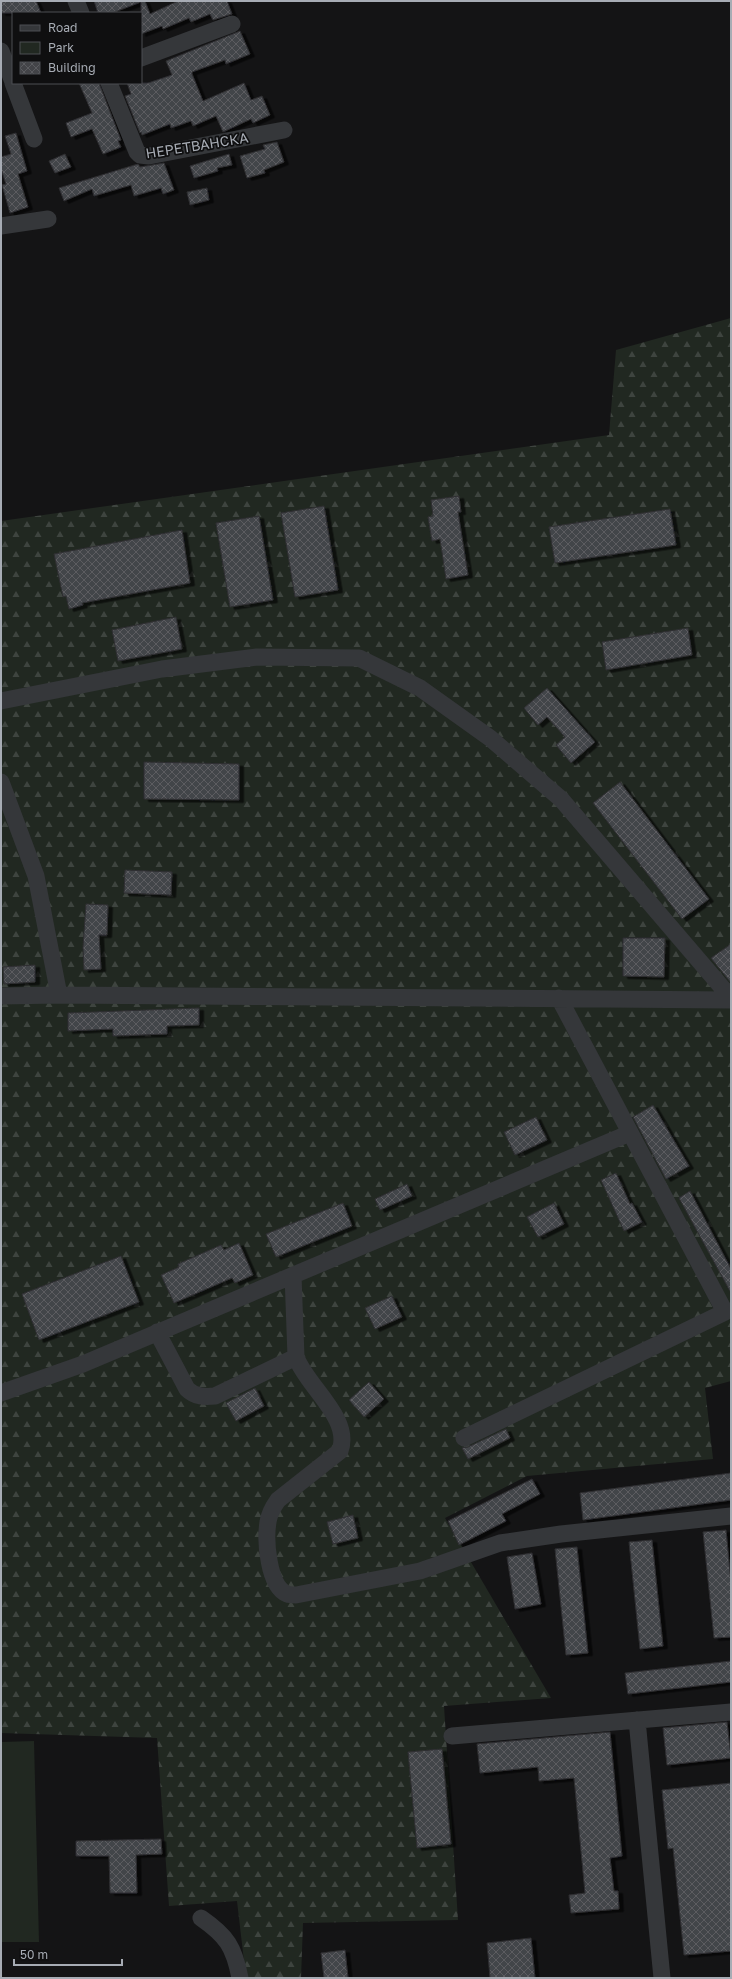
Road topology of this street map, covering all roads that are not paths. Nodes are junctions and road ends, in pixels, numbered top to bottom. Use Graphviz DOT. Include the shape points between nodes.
graph roads {
  1 [pos="76,1"];
  2 [pos="81,12"];
  3 [pos="232,24"];
  4 [pos="1,51"];
  5 [pos="142,58"];
  6 [pos="12,80"];
  7 [pos="13,84"];
  8 [pos="109,84"];
  9 [pos="284,130"];
  10 [pos="34,139"];
  11 [pos="48,219"];
  12 [pos="1,226"];
  13 [pos="1,701"];
  14 [pos="1,782"];
  15 [pos="58,995"];
  16 [pos="1,996"];
  17 [pos="559,998"];
  18 [pos="731,999"];
  19 [pos="630,1133"];
  20 [pos="293,1275"];
  21 [pos="728,1313"];
  22 [pos="157,1332"];
  23 [pos="296,1357"];
  24 [pos="1,1393"];
  25 [pos="464,1438"];
  26 [pos="731,1516"];
  27 [pos="731,1712"];
  28 [pos="637,1720"];
  29 [pos="452,1736"];
  30 [pos="201,1918"];
  31 [pos="240,1978"];
  32 [pos="662,1978"];
  1 -- 2 [label="street"];
  3 -- 5 [label="street"];
  4 -- 6 [label="street"];
  7 -- 10 [label="street"];
  8 -- 9 [label="street, НЕРЕТВАНСКА" via="140,155 149,156"];
  11 -- 12 [label="street"];
  13 -- 18 [label="street" via="162,669 257,657 359,658 420,688 490,738 561,799"];
  14 -- 15 [label="street" via="36,876"];
  15 -- 16 [label="street"];
  15 -- 17 [label="street"];
  17 -- 18 [label="street"];
  17 -- 19 [label="street"];
  19 -- 20 [label="street"];
  19 -- 21 [label="street"];
  20 -- 22 [label="street"];
  20 -- 23 [label="street"];
  21 -- 25 [label="street"];
  22 -- 23 [label="street" via="187,1389 192,1394 206,1397 215,1396"];
  22 -- 24 [label="street" via="83,1364"];
  23 -- 26 [label="street" via="300,1369 336,1418 342,1430 342,1443 340,1451 278,1500 272,1508 268,1522 268,1552 273,1576 280,1589 287,1594 296,1595 420,1571 500,1543"];
  27 -- 28 [label="street"];
  28 -- 29 [label="street"];
  28 -- 32 [label="street"];
  30 -- 31 [label="street" via="222,1934 232,1949"];
}
